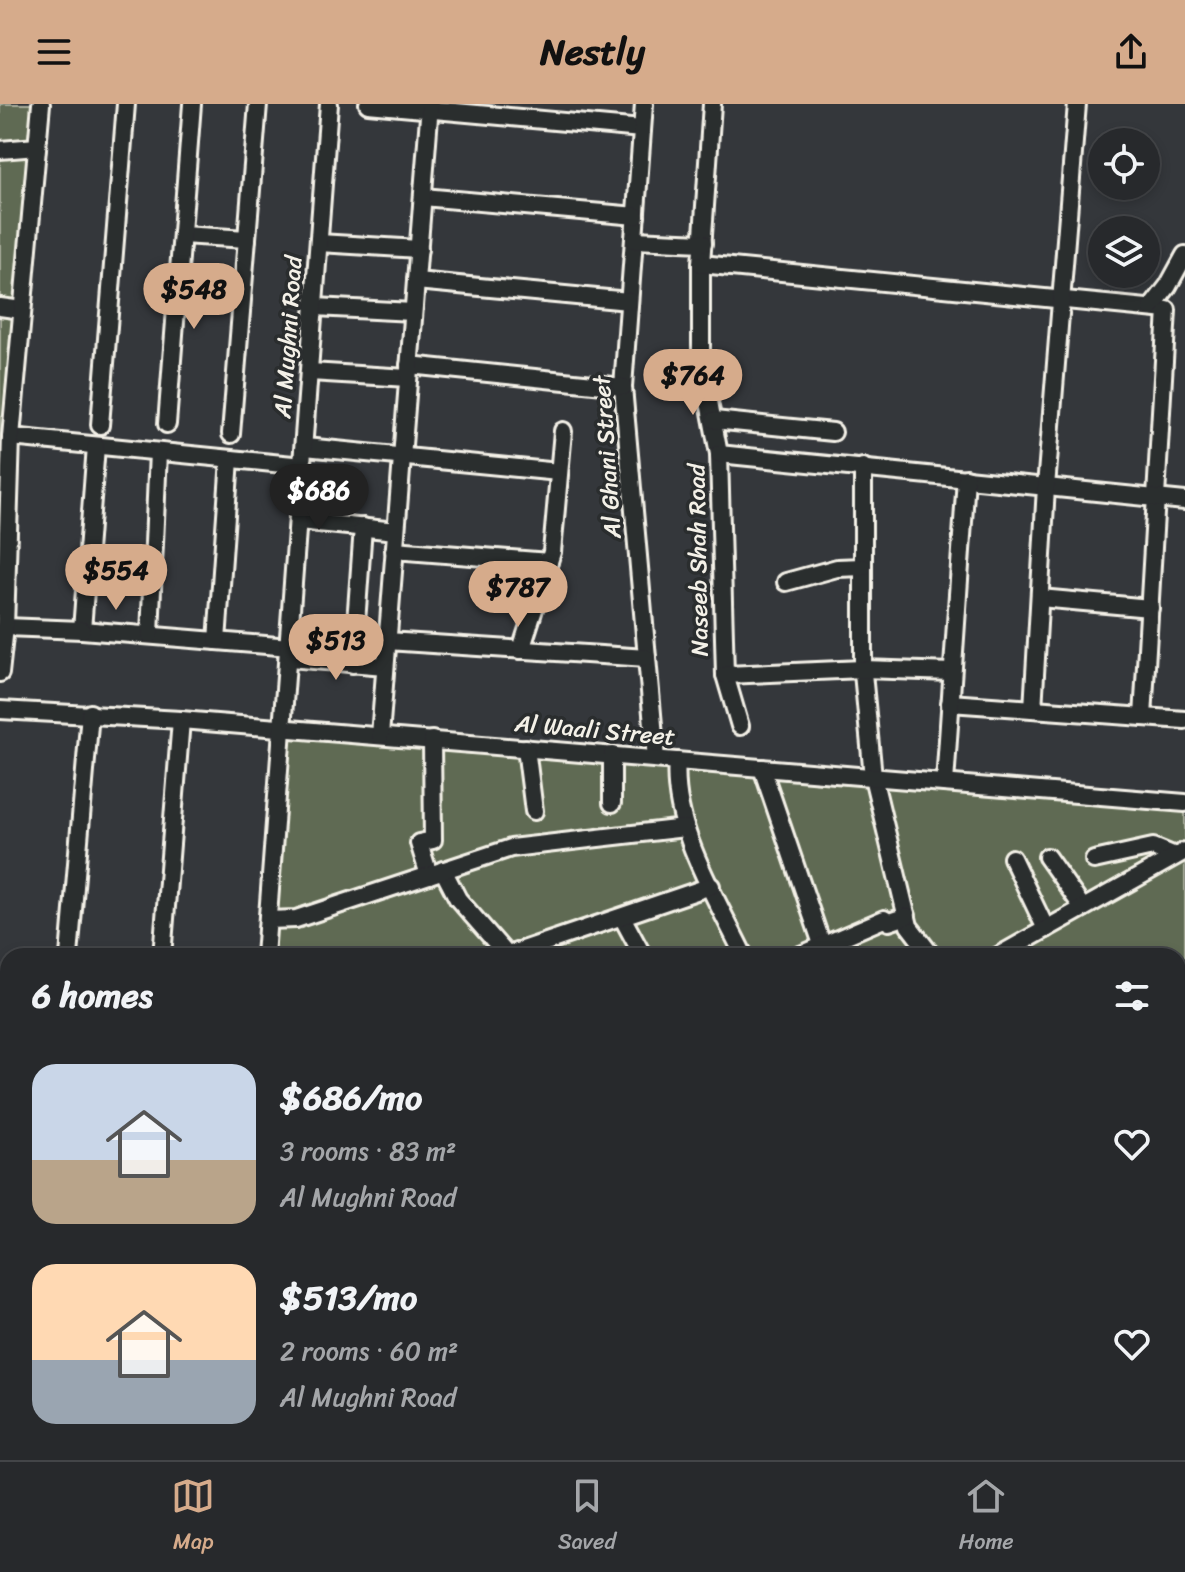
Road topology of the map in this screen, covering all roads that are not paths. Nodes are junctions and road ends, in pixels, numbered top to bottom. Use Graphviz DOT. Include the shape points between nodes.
graph roads {
  1 [pos="41,104"];
  2 [pos="126,104"];
  3 [pos="192,104"];
  4 [pos="258,104"];
  5 [pos="329,104"];
  6 [pos="368,104"];
  7 [pos="644,104"];
  8 [pos="712,104"];
  9 [pos="1077,104"];
  10 [pos="430,106"];
  11 [pos="642,129"];
  12 [pos="37,147"];
  13 [pos="0,150"];
  14 [pos="423,197"];
  15 [pos="636,216"];
  16 [pos="182,235"];
  17 [pos="247,239"];
  18 [pos="634,240"];
  19 [pos="319,243"];
  20 [pos="703,243"];
  21 [pos="419,249"];
  22 [pos="1185,255"];
  23 [pos="701,264"];
  24 [pos="416,281"];
  25 [pos="1061,298"];
  26 [pos="629,301"];
  27 [pos="0,307"];
  28 [pos="315,307"];
  29 [pos="1151,308"];
  30 [pos="22,310"];
  31 [pos="413,312"];
  32 [pos="310,372"];
  33 [pos="409,372"];
  34 [pos="623,387"];
  35 [pos="714,420"];
  36 [pos="167,424"];
  37 [pos="100,425"];
  38 [pos="563,431"];
  39 [pos="833,432"];
  40 [pos="231,434"];
  41 [pos="11,437"];
  42 [pos="96,446"];
  43 [pos="305,447"];
  44 [pos="158,452"];
  45 [pos="719,454"];
  46 [pos="402,457"];
  47 [pos="230,459"];
  48 [pos="303,466"];
  49 [pos="863,467"];
  50 [pos="559,472"];
  51 [pos="966,478"];
  52 [pos="1046,487"];
  53 [pos="1156,498"];
  54 [pos="1185,501"];
  55 [pos="299,521"];
  56 [pos="363,527"];
  57 [pos="396,531"];
  58 [pos="394,550"];
  59 [pos="549,562"];
  60 [pos="863,567"];
  61 [pos="786,582"];
  62 [pos="1040,598"];
  63 [pos="1150,608"];
  64 [pos="5,627"];
  65 [pos="82,630"];
  66 [pos="150,635"];
  67 [pos="217,641"];
  68 [pos="387,641"];
  69 [pos="521,650"];
  70 [pos="290,652"];
  71 [pos="647,658"];
  72 [pos="353,664"];
  73 [pos="385,666"];
  74 [pos="863,669"];
  75 [pos="952,672"];
  76 [pos="0,673"];
  77 [pos="725,675"];
  78 [pos="950,703"];
  79 [pos="1033,709"];
  80 [pos="0,710"];
  81 [pos="90,713"];
  82 [pos="1143,717"];
  83 [pos="181,720"];
  84 [pos="1185,720"];
  85 [pos="740,726"];
  86 [pos="285,728"];
  87 [pos="380,736"];
  88 [pos="432,740"];
  89 [pos="526,748"];
  90 [pos="612,755"];
  91 [pos="656,759"];
  92 [pos="677,761"];
  93 [pos="762,768"];
  94 [pos="873,777"];
  95 [pos="945,783"];
  96 [pos="612,803"];
  97 [pos="1185,803"];
  98 [pos="534,811"];
  99 [pos="685,828"];
  100 [pos="1180,853"];
  101 [pos="1047,857"];
  102 [pos="1012,858"];
  103 [pos="1094,860"];
  104 [pos="436,872"];
  105 [pos="711,886"];
  106 [pos="1083,908"];
  107 [pos="907,916"];
  108 [pos="622,917"];
  109 [pos="268,920"];
  110 [pos="1046,929"];
  111 [pos="70,948"];
  112 [pos="163,948"];
  113 [pos="266,948"];
  114 [pos="499,948"];
  115 [pos="555,948"];
  116 [pos="639,948"];
  117 [pos="740,948"];
  118 [pos="823,948"];
  119 [pos="830,948"];
  120 [pos="926,948"];
  121 [pos="1012,948"];
  1 -- 12 [label="street"];
  2 -- 37 [label="street"];
  3 -- 16 [label="street"];
  4 -- 17 [label="street"];
  5 -- 19 [label="street, Al Mughni Road"];
  6 -- 10 [label="street"];
  7 -- 11 [label="street, Al Ghani Street"];
  8 -- 20 [label="street, Naseeb Shah Road"];
  9 -- 25 [label="street"];
  10 -- 11 [label="street"];
  10 -- 14 [label="street"];
  11 -- 15 [label="street, Al Ghani Street"];
  12 -- 13 [label="street"];
  12 -- 30 [label="street"];
  14 -- 15 [label="street"];
  14 -- 21 [label="street"];
  15 -- 18 [label="street, Al Ghani Street"];
  16 -- 17 [label="street"];
  16 -- 36 [label="street"];
  17 -- 40 [label="street"];
  18 -- 20 [label="street"];
  18 -- 26 [label="street, Al Ghani Street"];
  19 -- 21 [label="street"];
  19 -- 28 [label="street, Al Mughni Road"];
  20 -- 23 [label="street, Naseeb Shah Road"];
  21 -- 24 [label="street"];
  22 -- 29 [label="street"];
  23 -- 25 [label="street"];
  23 -- 35 [label="street, Naseeb Shah Road" via="701,360"];
  24 -- 26 [label="street"];
  24 -- 31 [label="street"];
  25 -- 29 [label="street"];
  25 -- 52 [label="street"];
  26 -- 34 [label="street, Al Ghani Street"];
  27 -- 30 [label="street"];
  28 -- 31 [label="street"];
  28 -- 32 [label="street, Al Mughni Road"];
  29 -- 53 [label="street" via="1167,310"];
  30 -- 41 [label="street"];
  31 -- 33 [label="street"];
  32 -- 33 [label="street"];
  32 -- 43 [label="street, Al Mughni Road"];
  33 -- 34 [label="street"];
  33 -- 46 [label="street"];
  34 -- 71 [label="street, Al Ghani Street"];
  35 -- 39 [label="street"];
  35 -- 45 [label="street, Naseeb Shah Road"];
  38 -- 50 [label="street"];
  41 -- 42 [label="street"];
  41 -- 64 [label="street"];
  42 -- 44 [label="street"];
  42 -- 65 [label="street"];
  43 -- 46 [label="street"];
  43 -- 48 [label="street, Al Mughni Road"];
  44 -- 47 [label="street"];
  44 -- 66 [label="street"];
  45 -- 49 [label="street"];
  45 -- 77 [label="street, Naseeb Shah Road"];
  46 -- 50 [label="street"];
  46 -- 57 [label="street"];
  47 -- 48 [label="street"];
  47 -- 67 [label="street"];
  48 -- 55 [label="street, Al Mughni Road"];
  49 -- 51 [label="street"];
  49 -- 60 [label="street"];
  50 -- 59 [label="street"];
  51 -- 52 [label="street"];
  51 -- 75 [label="street"];
  52 -- 53 [label="street"];
  52 -- 62 [label="street"];
  53 -- 54 [label="street"];
  53 -- 63 [label="street"];
  55 -- 56 [label="street"];
  55 -- 70 [label="street, Al Mughni Road"];
  56 -- 57 [label="street"];
  56 -- 72 [label="street"];
  57 -- 58 [label="street"];
  58 -- 59 [label="street"];
  58 -- 68 [label="street"];
  59 -- 69 [label="street"];
  60 -- 61 [label="street"];
  60 -- 74 [label="street"];
  62 -- 63 [label="street"];
  62 -- 79 [label="street"];
  63 -- 82 [label="street"];
  64 -- 65 [label="street"];
  64 -- 76 [label="street"];
  65 -- 66 [label="street"];
  66 -- 67 [label="street"];
  67 -- 70 [label="street"];
  68 -- 69 [label="street"];
  68 -- 73 [label="street"];
  69 -- 71 [label="street"];
  70 -- 72 [label="street"];
  70 -- 86 [label="street, Al Mughni Road"];
  71 -- 91 [label="street, Al Ghani Street"];
  72 -- 73 [label="street"];
  73 -- 87 [label="street"];
  74 -- 75 [label="street"];
  74 -- 77 [label="street"];
  74 -- 94 [label="street"];
  75 -- 78 [label="street"];
  77 -- 85 [label="street, Naseeb Shah Road"];
  78 -- 79 [label="street"];
  78 -- 95 [label="street"];
  79 -- 82 [label="street"];
  80 -- 81 [label="street, Al Waali Street"];
  81 -- 83 [label="street, Al Waali Street"];
  81 -- 111 [label="street"];
  82 -- 84 [label="street"];
  83 -- 86 [label="street, Al Waali Street"];
  83 -- 112 [label="street"];
  86 -- 87 [label="street, Al Waali Street"];
  86 -- 109 [label="street, Al Mughni Road"];
  87 -- 88 [label="street, Al Waali Street"];
  88 -- 89 [label="street, Al Waali Street"];
  88 -- 104 [label="street" via="433,840 419,843"];
  89 -- 90 [label="street, Al Waali Street"];
  89 -- 98 [label="street"];
  90 -- 91 [label="street, Al Waali Street"];
  90 -- 96 [label="street"];
  91 -- 92 [label="street, Al Waali Street"];
  92 -- 93 [label="street, Al Waali Street"];
  92 -- 99 [label="street" via="675,785"];
  93 -- 94 [label="street, Al Waali Street"];
  93 -- 118 [label="street"];
  94 -- 95 [label="street, Al Waali Street"];
  94 -- 107 [label="street"];
  95 -- 97 [label="street, Al Waali Street"];
  99 -- 104 [label="street" via="540,842"];
  99 -- 105 [label="street"];
  100 -- 103 [label="street" via="1153,847"];
  100 -- 106 [label="street"];
  101 -- 106 [label="street"];
  102 -- 110 [label="street"];
  104 -- 109 [label="street" via="296,919"];
  104 -- 114 [label="street"];
  105 -- 108 [label="street"];
  105 -- 117 [label="street"];
  106 -- 110 [label="street"];
  107 -- 119 [label="street" via="884,919"];
  107 -- 120 [label="street"];
  108 -- 115 [label="street"];
  108 -- 116 [label="street"];
  109 -- 113 [label="street, Al Mughni Road"];
  110 -- 121 [label="street"];
}
